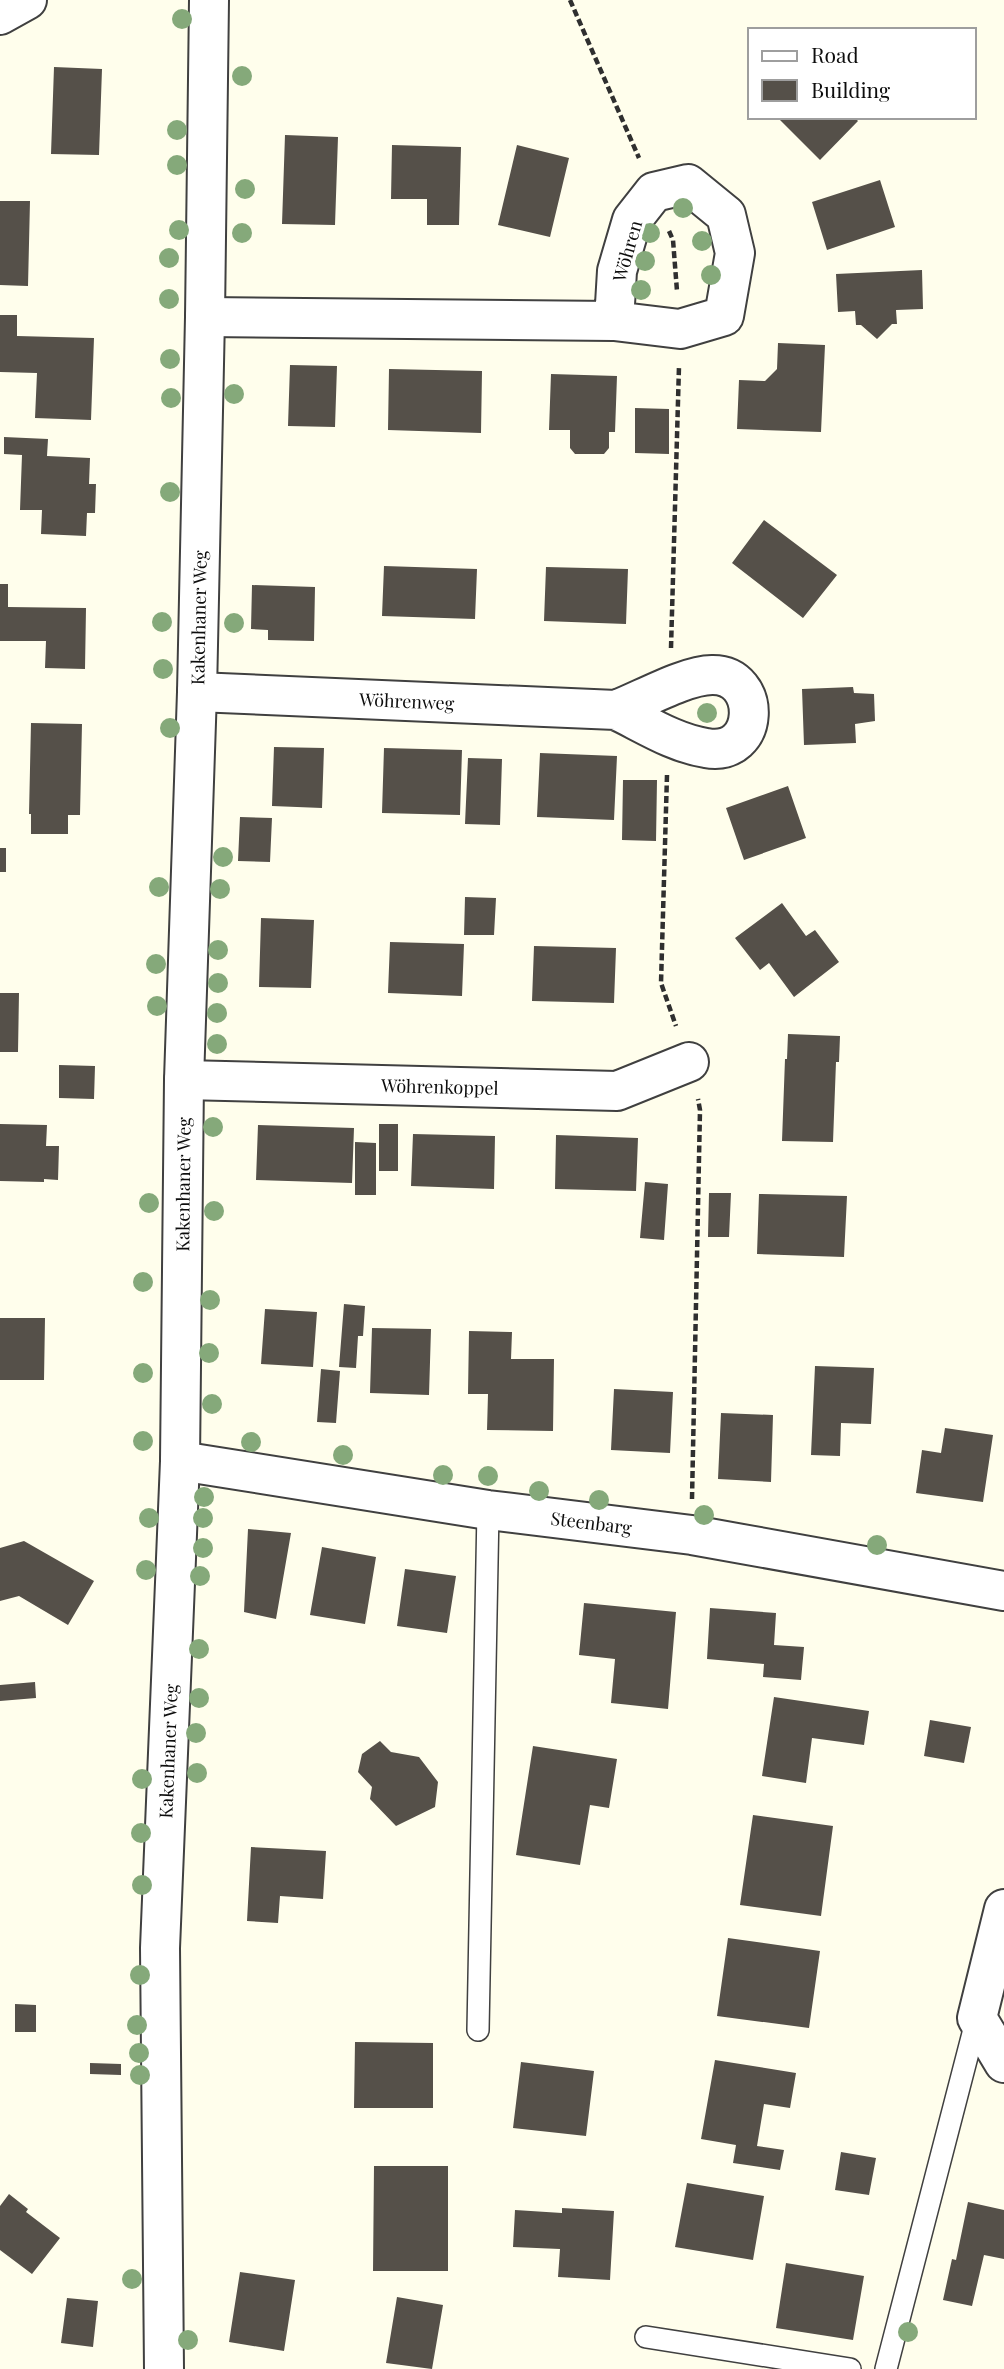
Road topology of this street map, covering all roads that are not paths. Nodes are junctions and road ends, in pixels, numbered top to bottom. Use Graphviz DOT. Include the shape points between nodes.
graph roads {
  1 [pos="27,0"];
  2 [pos="209,0"];
  3 [pos="0,15"];
  4 [pos="205,317"];
  5 [pos="614,321"];
  6 [pos="197,692"];
  7 [pos="616,710"];
  8 [pos="689,1062"];
  9 [pos="184,1080"];
  10 [pos="180,1461"];
  11 [pos="488,1510"];
  12 [pos="1004,1591"];
  13 [pos="1004,1909"];
  14 [pos="977,2018"];
  15 [pos="478,2030"];
  16 [pos="1004,2063"];
  17 [pos="646,2337"];
  18 [pos="163,2369"];
  19 [pos="850,2369"];
  20 [pos="886,2369"];
  1 -- 3 [label="street"];
  2 -- 4 [label="street, Kakenhaner Weg"];
  4 -- 5 [label="street"];
  4 -- 6 [label="street, Kakenhaner Weg"];
  5 -- 5 [label="street, Wöhren" via="617,271 632,220 654,192 688,184 726,215 735,253 724,316 680,329"];
  6 -- 7 [label="street, Wöhrenweg"];
  6 -- 9 [label="street, Kakenhaner Weg"];
  7 -- 7 [label="street, Wöhrenweg" via="699,677 721,676 743,693 750,720 739,738 720,748 707,748 668,736"];
  8 -- 9 [label="street, Wöhrenkoppel" via="617,1091"];
  9 -- 10 [label="street, Kakenhaner Weg"];
  10 -- 11 [label="street, Steenbarg"];
  10 -- 18 [label="street, Kakenhaner Weg" via="160,1948"];
  11 -- 12 [label="street, Steenbarg" via="691,1535"];
  11 -- 15 [label="lane"];
  13 -- 14 [label="street"];
  14 -- 16 [label="street"];
  14 -- 20 [label="lane"];
  17 -- 19 [label="lane"];
}
